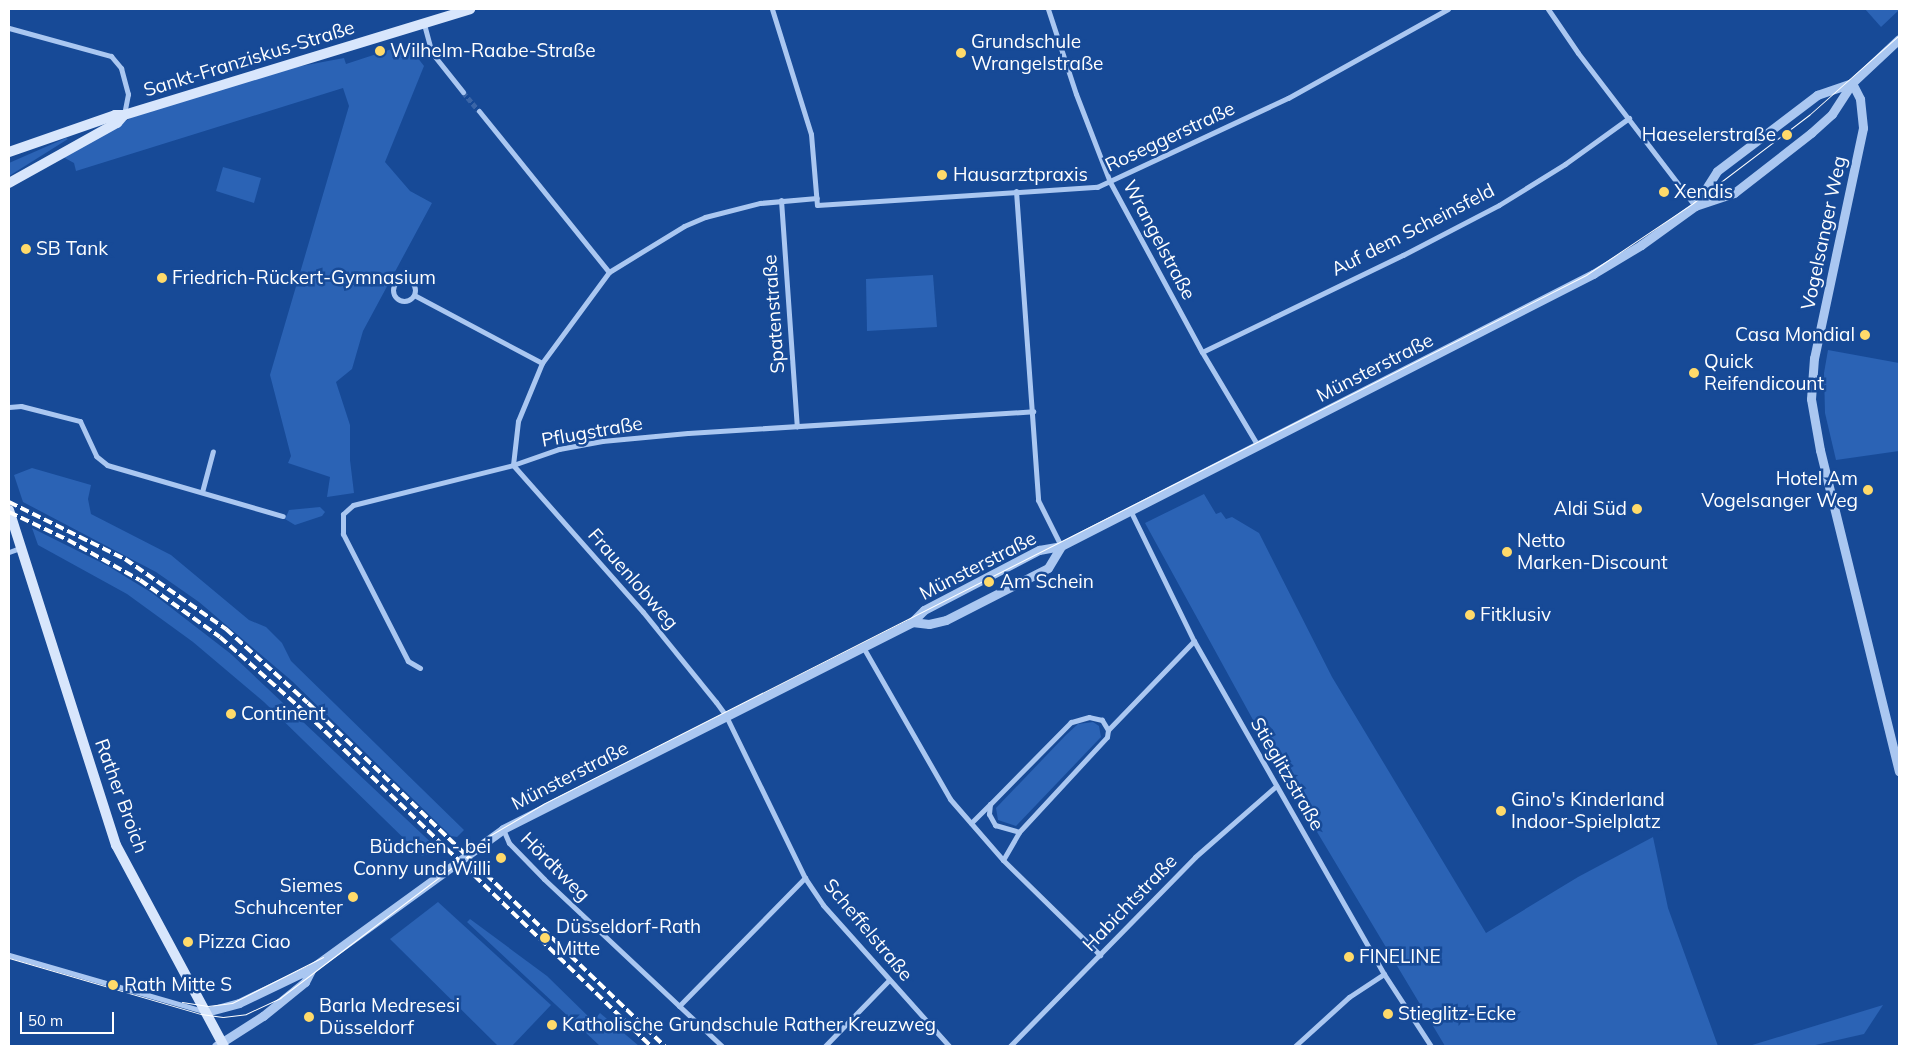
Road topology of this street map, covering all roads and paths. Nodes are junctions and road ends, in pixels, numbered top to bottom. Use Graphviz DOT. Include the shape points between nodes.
graph roads {
  1 [pos="470,9"];
  2 [pos="772,9"];
  3 [pos="1048,9"];
  4 [pos="1448,9"];
  5 [pos="1548,9"];
  6 [pos="424,24"];
  7 [pos="9,28"];
  8 [pos="1899,39"];
  9 [pos="1852,83"];
  10 [pos="463,92"];
  11 [pos="479,111"];
  12 [pos="124,115"];
  13 [pos="1629,118"];
  14 [pos="9,152"];
  15 [pos="1110,182"];
  16 [pos="9,183"];
  17 [pos="1016,191"];
  18 [pos="817,198"];
  19 [pos="781,200"];
  20 [pos="1695,206"];
  21 [pos="610,272"];
  22 [pos="414,295"];
  23 [pos="1202,352"];
  24 [pos="542,363"];
  25 [pos="9,407"];
  26 [pos="1033,411"];
  27 [pos="797,426"];
  28 [pos="1258,446"];
  29 [pos="213,451"];
  30 [pos="513,465"];
  31 [pos="202,492"];
  32 [pos="9,510"];
  33 [pos="1130,510"];
  34 [pos="283,516"];
  35 [pos="1061,546"];
  36 [pos="20,548"];
  37 [pos="9,552"];
  38 [pos="912,622"];
  39 [pos="1194,641"];
  40 [pos="863,647"];
  41 [pos="420,668"];
  42 [pos="726,716"];
  43 [pos="1108,730"];
  44 [pos="1899,771"];
  45 [pos="1276,786"];
  46 [pos="990,804"];
  47 [pos="970,823"];
  48 [pos="503,829"];
  49 [pos="1019,832"];
  50 [pos="1003,860"];
  51 [pos="805,878"];
  52 [pos="9,955"];
  53 [pos="1100,955"];
  54 [pos="312,968"];
  55 [pos="1384,974"];
  56 [pos="889,980"];
  57 [pos="679,1006"];
  58 [pos="206,1012"];
  59 [pos="221,1045"];
  60 [pos="722,1046"];
  61 [pos="825,1046"];
  62 [pos="950,1046"];
  63 [pos="1010,1046"];
  64 [pos="1295,1046"];
  65 [pos="1431,1046"];
  1 -- 6 [label="main road, Sankt-Franziskus-Straße"];
  2 -- 18 [label="street" via="811,134"];
  3 -- 15 [label="street, Wrangelstraße"];
  4 -- 15 [label="street, Roseggerstraße" via="1288,98"];
  5 -- 13 [label="street"];
  6 -- 10 [label="street" via="432,53"];
  6 -- 12 [label="main road, Sankt-Franziskus-Straße"];
  7 -- 12 [label="street" via="111,56 121,68 128,94"];
  8 -- 9 [label="street, Münsterstraße"];
  9 -- 20 [label="street, Münsterstraße" via="1817,95 1717,171"];
  9 -- 20 [label="street, Münsterstraße" via="1832,114 1812,134 1734,193"];
  9 -- 44 [label="street, Vogelsanger Weg" via="1860,99 1863,128 1814,358 1811,399"];
  11 -- 21 [label="street"];
  12 -- 14 [label="main road, Sankt-Franziskus-Straße" via="115,115"];
  12 -- 16 [label="main road, Sankt-Franziskus-Straße" via="117,123"];
  13 -- 20 [label="street"];
  13 -- 23 [label="street, Auf dem Scheinsfeld" via="1565,164 1499,205"];
  15 -- 17 [label="street, Roseggerstraße" via="1097,187"];
  15 -- 23 [label="street, Wrangelstraße"];
  17 -- 18 [label="street, Roseggerstraße" via="817,205"];
  17 -- 26 [label="street"];
  18 -- 19 [label="street"];
  19 -- 21 [label="street" via="705,217 684,226"];
  19 -- 27 [label="street, Spatenstraße"];
  20 -- 28 [label="street, Münsterstraße" via="1593,274"];
  21 -- 24 [label="street"];
  22 -- 22 [label="street" via="405,301 398,299 393,290 396,283 406,278 412,281"];
  22 -- 24 [label="street"];
  23 -- 28 [label="street, Wrangelstraße"];
  24 -- 30 [label="street" via="518,423"];
  25 -- 31 [label="street" via="21,406 80,422 102,462"];
  26 -- 27 [label="street, Pflugstraße"];
  26 -- 35 [label="street" via="1038,500"];
  27 -- 30 [label="street, Pflugstraße" via="602,441 559,449"];
  28 -- 33 [label="street, Münsterstraße"];
  29 -- 31 [label="street"];
  30 -- 41 [label="street, Pflugstraße" via="353,505 342,514 341,522 348,542 408,660"];
  30 -- 42 [label="street, Frauenlobweg" via="644,612"];
  31 -- 34 [label="street"];
  32 -- 36 [label="main road, Rather Broich"];
  33 -- 35 [label="street, Münsterstraße"];
  33 -- 39 [label="street, Stieglitzstraße"];
  35 -- 38 [label="street, Münsterstraße" via="1038,550 924,610"];
  35 -- 38 [label="street, Münsterstraße" via="1048,568 955,616 929,624"];
  36 -- 37 [label="street"];
  36 -- 58 [label="main road, Rather Broich" via="116,845"];
  38 -- 40 [label="street, Münsterstraße"];
  39 -- 43 [label="street"];
  39 -- 45 [label="street, Stieglitzstraße"];
  40 -- 42 [label="street, Münsterstraße"];
  40 -- 47 [label="street" via="938,782"];
  42 -- 48 [label="street, Münsterstraße"];
  42 -- 51 [label="street, Scheffelstraße"];
  43 -- 46 [label="street" via="1102,720 1095,717 1077,719"];
  43 -- 49 [label="street" via="1107,737 1078,771"];
  45 -- 53 [label="street, Habichtstraße" via="1195,857"];
  45 -- 55 [label="street, Stieglitzstraße"];
  46 -- 47 [label="street"];
  46 -- 49 [label="street" via="989,814 995,825"];
  47 -- 50 [label="street"];
  48 -- 54 [label="street, Münsterstraße"];
  48 -- 57 [label="street, Hördtweg" via="509,843 544,879"];
  49 -- 50 [label="street"];
  50 -- 53 [label="street"];
  51 -- 56 [label="street, Scheffelstraße" via="843,930"];
  51 -- 57 [label="street"];
  52 -- 58 [label="street"];
  53 -- 63 [label="street, Habichtstraße"];
  54 -- 58 [label="street, Münsterstraße" via="239,1003"];
  54 -- 59 [label="street, Münsterstraße" via="305,982"];
  55 -- 64 [label="street" via="1349,997"];
  55 -- 65 [label="street, Stieglitzstraße"];
  56 -- 61 [label="street"];
  56 -- 62 [label="street, Scheffelstraße"];
  57 -- 60 [label="street, Hördtweg"];
  58 -- 59 [label="main road, Rather Broich"];
}
